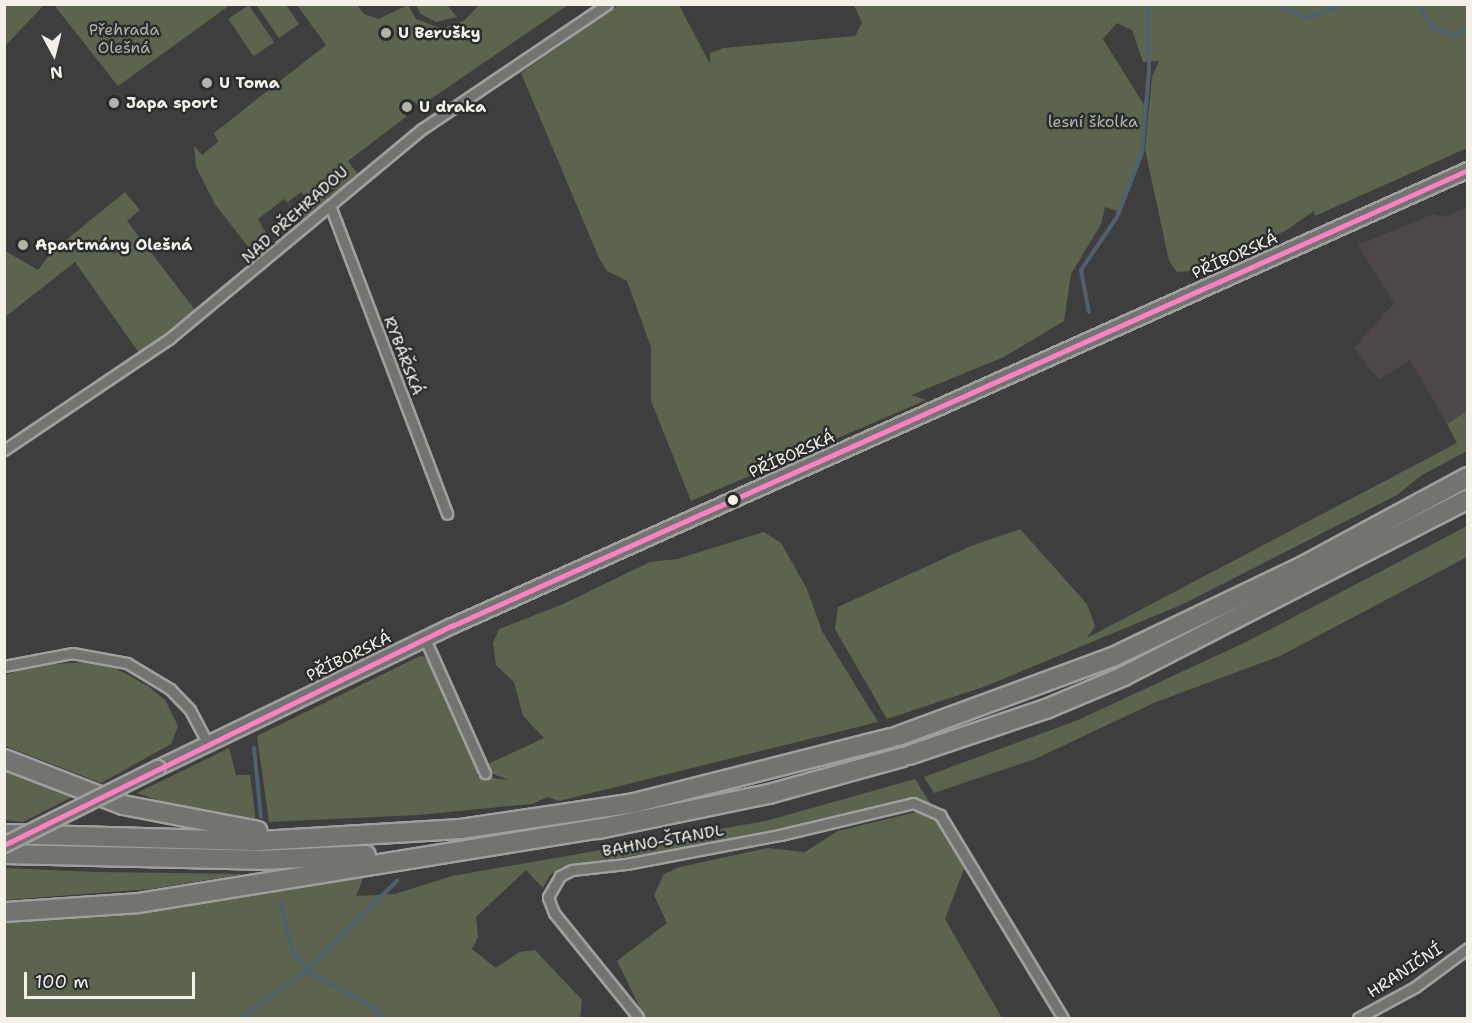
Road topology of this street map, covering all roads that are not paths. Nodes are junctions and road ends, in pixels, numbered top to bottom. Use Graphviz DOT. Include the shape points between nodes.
graph roads {
  1 [pos="607,4"];
  2 [pos="1467,170"];
  3 [pos="331,208"];
  4 [pos="4,450"];
  5 [pos="1467,477"];
  6 [pos="1467,500"];
  7 [pos="447,514"];
  8 [pos="425,639"];
  9 [pos="4,666"];
  10 [pos="208,744"];
  11 [pos="4,759"];
  12 [pos="485,773"];
  13 [pos="4,834"];
  14 [pos="386,836"];
  15 [pos="496,843"];
  16 [pos="4,845"];
  17 [pos="4,854"];
  18 [pos="4,912"];
  19 [pos="1467,948"];
  20 [pos="638,1017"];
  21 [pos="1063,1018"];
  22 [pos="1358,1018"];
  1 -- 3 [label="street, NAD PŘEHRADOU" via="422,129 360,177"];
  2 -- 8 [label="main road, PŘÍBORSKÁ"];
  3 -- 4 [label="street, NAD PŘEHRADOU" via="170,338"];
  3 -- 7 [label="street, RYBÁŘSKÁ"];
  5 -- 14 [label="highway" via="1177,627 1038,687 894,737 634,803 527,821"];
  6 -- 15 [label="highway" via="1124,676 1046,709 906,756 678,814"];
  8 -- 10 [label="main road, PŘÍBORSKÁ"];
  8 -- 12 [label="street"];
  9 -- 10 [label="street" via="72,654 127,663 170,689 190,710"];
  10 -- 16 [label="main road, PŘÍBORSKÁ, bridge"];
  11 -- 14 [label="highway" via="93,795 172,818 280,833"];
  13 -- 14 [label="highway" via="160,841"];
  15 -- 17 [label="highway" via="260,860"];
  15 -- 18 [label="highway" via="139,903"];
  19 -- 22 [label="street, HRANIČNÍ" via="1415,987"];
  20 -- 21 [label="street, BAHNO-ŠTANDL" via="554,914 548,897 560,876 572,870 626,864 780,835 913,803 940,815"];
}
